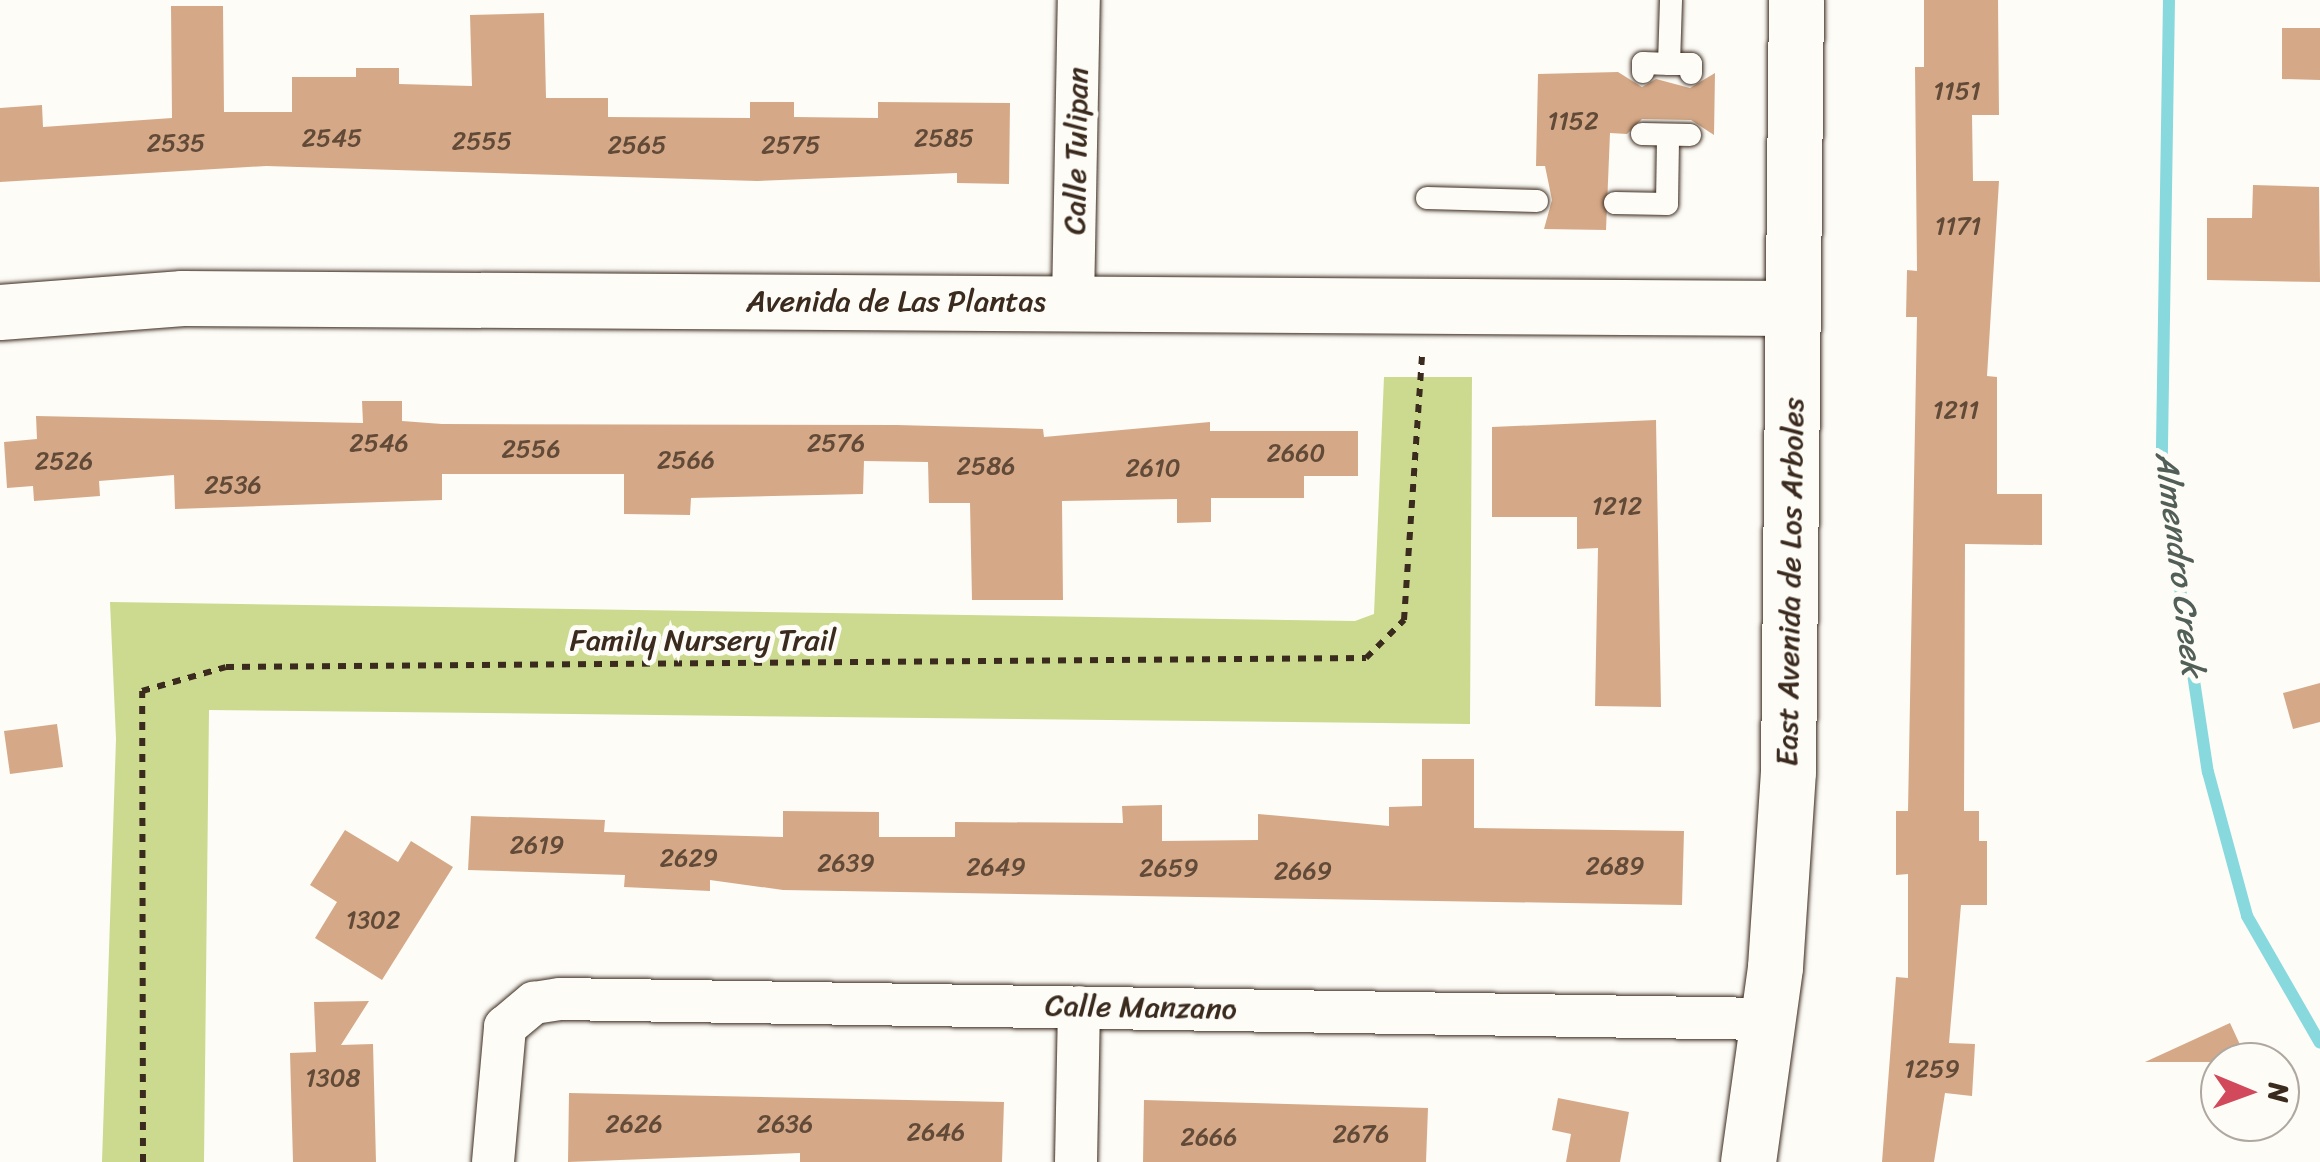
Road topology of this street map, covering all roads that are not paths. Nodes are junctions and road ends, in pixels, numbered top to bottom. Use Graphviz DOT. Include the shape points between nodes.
graph roads {
  1 [pos="1080,0"];
  2 [pos="1671,0"];
  3 [pos="1796,0"];
  4 [pos="1643,72"];
  5 [pos="1642,134"];
  6 [pos="1427,198"];
  7 [pos="1542,201"];
  8 [pos="1609,204"];
  9 [pos="1074,302"];
  10 [pos="1793,308"];
  11 [pos="0,312"];
  12 [pos="1079,1006"];
  13 [pos="1770,1019"];
  14 [pos="493,1162"];
  15 [pos="1076,1162"];
  16 [pos="1748,1162"];
  1 -- 9 [label="street, Calle Tulipan"];
  2 -- 4 [label="lane" via="1680,68 1643,64"];
  3 -- 10 [label="street, East Avenida de Los Arboles"];
  5 -- 8 [label="lane" via="1679,138 1667,204"];
  6 -- 7 [label="lane"];
  9 -- 10 [label="street, Avenida de Las Plantas"];
  9 -- 11 [label="street, Avenida de Las Plantas" via="182,298"];
  10 -- 13 [label="street, East Avenida de Los Arboles" via="1788,771"];
  12 -- 13 [label="street, Calle Manzano"];
  12 -- 14 [label="street, Calle Manzano" via="613,998 534,1003 505,1027"];
  12 -- 15 [label="street"];
  13 -- 16 [label="street, East Avenida de Los Arboles"];
}
